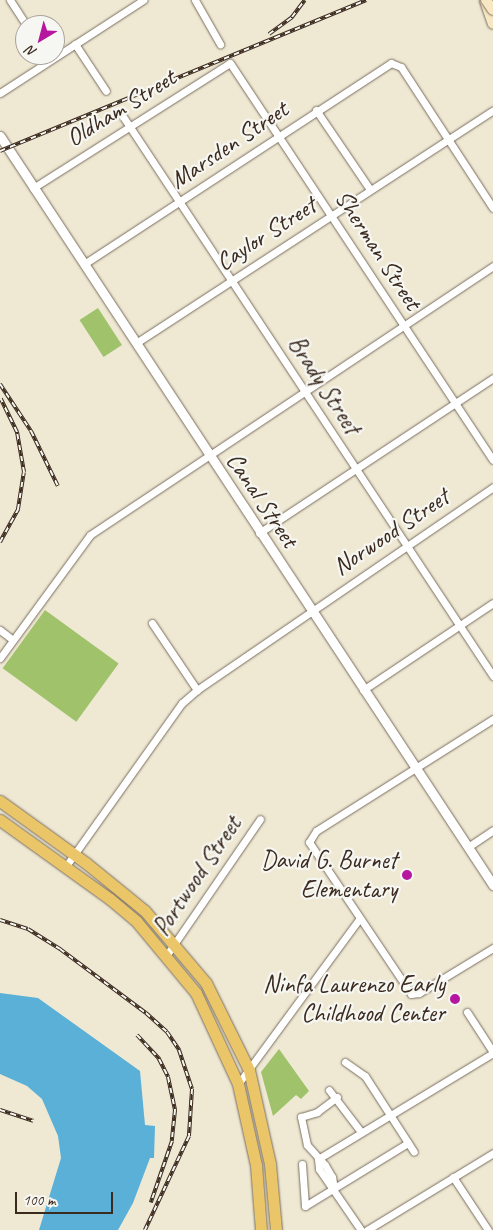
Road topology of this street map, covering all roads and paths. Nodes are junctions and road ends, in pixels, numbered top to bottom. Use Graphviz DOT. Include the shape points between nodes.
graph roads {
  1 [pos="10,0"];
  2 [pos="143,0"];
  3 [pos="195,0"];
  4 [pos="489,4"];
  5 [pos="20,15"];
  6 [pos="493,24"];
  7 [pos="75,44"];
  8 [pos="220,44"];
  9 [pos="65,49"];
  10 [pos="230,63"];
  11 [pos="38,65"];
  12 [pos="106,91"];
  13 [pos="0,93"];
  14 [pos="316,110"];
  15 [pos="493,110"];
  16 [pos="122,114"];
  17 [pos="129,124"];
  18 [pos="0,136"];
  19 [pos="279,136"];
  20 [pos="448,139"];
  21 [pos="33,188"];
  22 [pos="369,188"];
  23 [pos="180,202"];
  24 [pos="493,208"];
  25 [pos="331,215"];
  26 [pos="84,264"];
  27 [pos="493,266"];
  28 [pos="232,280"];
  29 [pos="404,326"];
  30 [pos="136,343"];
  31 [pos="493,378"];
  32 [pos="305,392"];
  33 [pos="456,402"];
  34 [pos="208,456"];
  35 [pos="493,460"];
  36 [pos="355,468"];
  37 [pos="493,487"];
  38 [pos="259,532"];
  39 [pos="407,545"];
  40 [pos="493,603"];
  41 [pos="312,612"];
  42 [pos="152,623"];
  43 [pos="459,626"];
  44 [pos="0,630"];
  45 [pos="13,640"];
  46 [pos="0,658"];
  47 [pos="493,676"];
  48 [pos="196,690"];
  49 [pos="363,690"];
  50 [pos="493,719"];
  51 [pos="416,769"];
  52 [pos="0,801"];
  53 [pos="260,819"];
  54 [pos="0,820"];
  55 [pos="493,830"];
  56 [pos="468,847"];
  57 [pos="74,854"];
  58 [pos="66,866"];
  59 [pos="493,885"];
  60 [pos="359,918"];
  61 [pos="174,944"];
  62 [pos="493,948"];
  63 [pos="166,956"];
  64 [pos="467,1012"];
  65 [pos="493,1052"];
  66 [pos="345,1062"];
  67 [pos="248,1070"];
  68 [pos="238,1084"];
  69 [pos="329,1090"];
  70 [pos="338,1097"];
  71 [pos="390,1115"];
  72 [pos="361,1132"];
  73 [pos="408,1144"];
  74 [pos="414,1152"];
  75 [pos="493,1152"];
  76 [pos="318,1159"];
  77 [pos="302,1164"];
  78 [pos="453,1177"];
  79 [pos="334,1188"];
  80 [pos="260,1214"];
  81 [pos="274,1215"];
  82 [pos="261,1230"];
  83 [pos="276,1230"];
  84 [pos="361,1230"];
  85 [pos="367,1230"];
  86 [pos="488,1230"];
  1 -- 5 [label="street"];
  2 -- 7 [label="street"];
  3 -- 8 [label="street"];
  4 -- 6 [label="main road"];
  7 -- 9 [label="street"];
  7 -- 12 [label="street"];
  10 -- 17 [label="street, Oldham Street"];
  10 -- 19 [label="street, Sherman Street"];
  11 -- 13 [label="street"];
  14 -- 19 [label="street, Marsden Street"];
  14 -- 20 [label="street, Marsden Street" via="384,65 397,63"];
  14 -- 22 [label="street"];
  15 -- 20 [label="street, Caylor Street"];
  16 -- 17 [label="street, Brady Street"];
  17 -- 21 [label="street, Oldham Street"];
  17 -- 23 [label="street, Brady Street"];
  18 -- 21 [label="street, Canal Street"];
  19 -- 23 [label="street, Marsden Street"];
  19 -- 25 [label="street, Sherman Street"];
  20 -- 22 [label="street, Caylor Street"];
  20 -- 24 [label="street"];
  21 -- 26 [label="street, Canal Street"];
  22 -- 25 [label="street, Caylor Street"];
  23 -- 26 [label="street, Marsden Street"];
  23 -- 28 [label="street, Brady Street"];
  25 -- 28 [label="street, Caylor Street"];
  25 -- 29 [label="street, Sherman Street"];
  26 -- 30 [label="street, Canal Street"];
  27 -- 29 [label="street"];
  28 -- 30 [label="street, Caylor Street"];
  28 -- 32 [label="street, Brady Street"];
  29 -- 32 [label="street"];
  29 -- 33 [label="street, Sherman Street"];
  30 -- 34 [label="street, Canal Street"];
  31 -- 33 [label="street"];
  32 -- 34 [label="street"];
  32 -- 36 [label="street, Brady Street"];
  33 -- 35 [label="street, Sherman Street"];
  33 -- 36 [label="street"];
  34 -- 38 [label="street, Canal Street"];
  34 -- 45 [label="street" via="90,535"];
  36 -- 38 [label="street"];
  36 -- 39 [label="street, Brady Street"];
  37 -- 39 [label="street, Norwood Street"];
  38 -- 41 [label="street, Canal Street"];
  39 -- 41 [label="street, Norwood Street"];
  39 -- 43 [label="street, Brady Street"];
  40 -- 43 [label="street"];
  41 -- 48 [label="street, Norwood Street"];
  41 -- 49 [label="street, Canal Street"];
  42 -- 48 [label="street"];
  43 -- 47 [label="street, Brady Street"];
  43 -- 49 [label="street"];
  44 -- 45 [label="street"];
  45 -- 46 [label="street"];
  48 -- 57 [label="street, Norwood Street" via="182,703"];
  49 -- 51 [label="street, Canal Street"];
  50 -- 51 [label="street"];
  51 -- 56 [label="street, Canal Street"];
  51 -- 60 [label="street" via="316,831 310,839 310,845"];
  52 -- 57 [label="main road"];
  53 -- 61 [label="street, Portwood Street"];
  54 -- 58 [label="main road"];
  55 -- 56 [label="street"];
  56 -- 59 [label="street, Canal Street"];
  57 -- 58 [label="street, Norwood Street"];
  57 -- 61 [label="main road" via="145,910"];
  58 -- 63 [label="main road" via="137,922"];
  60 -- 62 [label="street" via="411,994 419,994"];
  60 -- 67 [label="street"];
  61 -- 63 [label="street, Portwood Street"];
  61 -- 67 [label="main road" via="206,983"];
  63 -- 68 [label="main road" via="196,993"];
  64 -- 65 [label="street"];
  65 -- 71 [label="street"];
  66 -- 71 [label="street" via="365,1076"];
  67 -- 68 [label="street"];
  67 -- 81 [label="main road" via="270,1164"];
  68 -- 80 [label="main road" via="256,1166"];
  69 -- 70 [label="street"];
  70 -- 72 [label="street"];
  70 -- 76 [label="street" via="317,1112 301,1118 307,1145"];
  71 -- 72 [label="street"];
  71 -- 73 [label="street"];
  72 -- 76 [label="street"];
  73 -- 74 [label="street"];
  73 -- 79 [label="street"];
  75 -- 78 [label="street"];
  76 -- 79 [label="street" via="332,1177"];
  77 -- 79 [label="street" via="305,1206"];
  78 -- 85 [label="street"];
  78 -- 86 [label="street"];
  79 -- 84 [label="street"];
  80 -- 81 [label="main road"];
  80 -- 82 [label="main road"];
  81 -- 83 [label="main road"];
}
